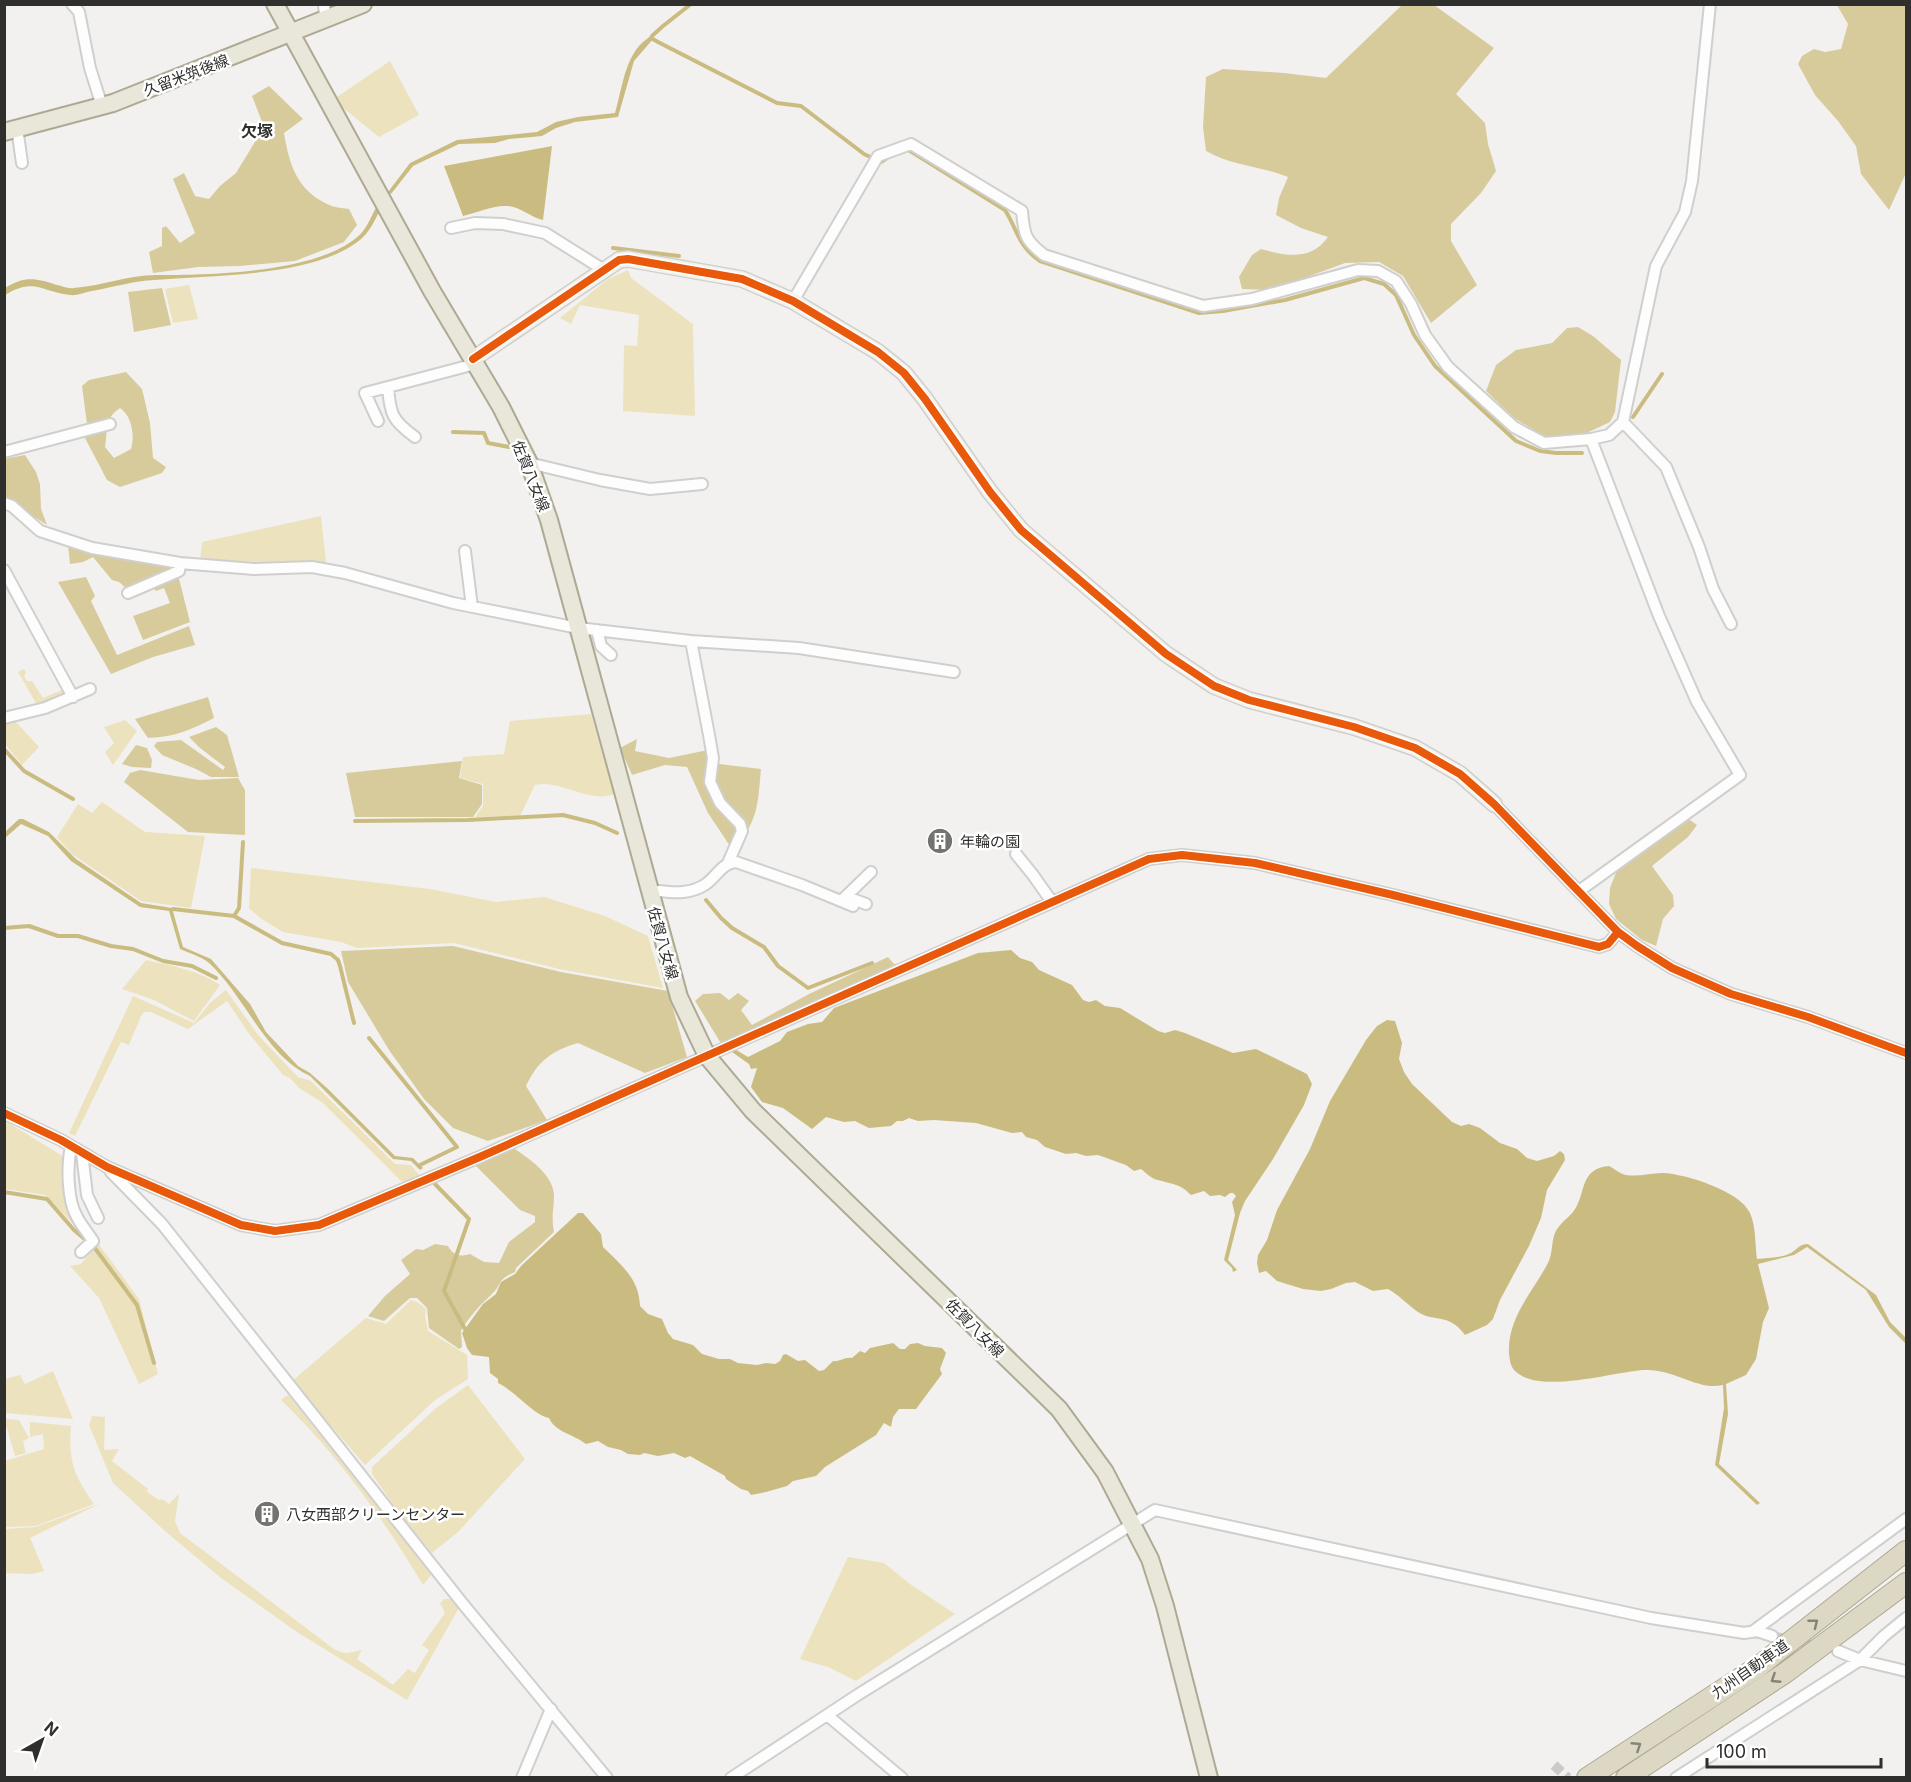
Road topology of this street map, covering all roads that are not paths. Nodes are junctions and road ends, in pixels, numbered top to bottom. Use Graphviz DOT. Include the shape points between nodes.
graph roads {
  1 [pos="72,4"];
  2 [pos="275,4"];
  3 [pos="363,4"];
  4 [pos="1710,4"];
  5 [pos="325,11"];
  6 [pos="291,33"];
  7 [pos="102,106"];
  8 [pos="11,130"];
  9 [pos="22,163"];
  10 [pos="451,228"];
  11 [pos="604,270"];
  12 [pos="793,301"];
  13 [pos="474,361"];
  14 [pos="388,387"];
  15 [pos="378,421"];
  16 [pos="1623,422"];
  17 [pos="110,424"];
  18 [pos="415,437"];
  19 [pos="1591,440"];
  20 [pos="4,452"];
  21 [pos="529,463"];
  22 [pos="702,484"];
  23 [pos="4,503"];
  24 [pos="465,551"];
  25 [pos="180,563"];
  26 [pos="4,570"];
  27 [pos="128,593"];
  28 [pos="472,607"];
  29 [pos="1731,624"];
  30 [pos="578,628"];
  31 [pos="597,630"];
  32 [pos="691,641"];
  33 [pos="611,655"];
  34 [pos="954,672"];
  35 [pos="90,689"];
  36 [pos="73,697"];
  37 [pos="4,718"];
  38 [pos="1494,804"];
  39 [pos="1016,854"];
  40 [pos="728,863"];
  41 [pos="871,872"];
  42 [pos="659,891"];
  43 [pos="1579,891"];
  44 [pos="843,899"];
  45 [pos="1052,902"];
  46 [pos="866,904"];
  47 [pos="853,906"];
  48 [pos="1618,932"];
  49 [pos="1906,1053"];
  50 [pos="707,1056"];
  51 [pos="4,1113"];
  52 [pos="71,1146"];
  53 [pos="82,1153"];
  54 [pos="107,1167"];
  55 [pos="98,1218"];
  56 [pos="81,1252"];
  57 [pos="1906,1519"];
  58 [pos="1132,1522"];
  59 [pos="1906,1551"];
  60 [pos="1906,1583"];
  61 [pos="1906,1618"];
  62 [pos="1752,1632"];
  63 [pos="1772,1635"];
  64 [pos="1838,1651"];
  65 [pos="1860,1660"];
  66 [pos="1906,1671"];
  67 [pos="551,1709"];
  68 [pos="827,1715"];
  69 [pos="522,1778"];
  70 [pos="607,1778"];
  71 [pos="731,1778"];
  72 [pos="903,1778"];
  73 [pos="1209,1778"];
  74 [pos="1587,1778"];
  75 [pos="1626,1778"];
  76 [pos="1676,1778"];
  1 -- 7 [label="street" via="79,12"];
  2 -- 6 [label="main road, 佐賀八女線"];
  3 -- 5 [label="main road, 久留米筑後線"];
  4 -- 16 [label="street" via="1692,182 1685,212 1656,266"];
  5 -- 6 [label="main road, 久留米筑後線"];
  6 -- 7 [label="main road, 久留米筑後線"];
  6 -- 13 [label="main road, 佐賀八女線"];
  7 -- 8 [label="main road, 久留米筑後線"];
  8 -- 9 [label="street"];
  10 -- 11 [label="street" via="475,223 503,224 545,233"];
  11 -- 12 [label="street" via="628,259 742,279"];
  11 -- 13 [label="street"];
  12 -- 19 [label="street" via="878,156 911,144 1022,212 1028,243 1044,255 1203,306 1252,299 1358,270 1378,271 1396,281 1425,335 1449,367 1514,427 1544,442"];
  12 -- 38 [label="street" via="878,352 903,373 1021,530 1166,654 1214,686 1249,700 1354,727 1415,748 1460,774"];
  13 -- 14 [label="street"];
  13 -- 21 [label="main road, 佐賀八女線"];
  14 -- 15 [label="street" via="364,393"];
  14 -- 18 [label="street" via="396,423"];
  16 -- 19 [label="street" via="1609,435"];
  16 -- 29 [label="street" via="1666,467 1713,589"];
  17 -- 20 [label="street"];
  19 -- 43 [label="street" via="1697,702 1740,775"];
  21 -- 22 [label="street" via="650,489"];
  21 -- 30 [label="main road, 佐賀八女線"];
  23 -- 25 [label="street" via="40,531 92,548"];
  24 -- 28 [label="street"];
  25 -- 27 [label="street" via="179,571"];
  25 -- 28 [label="street" via="252,569 312,567"];
  26 -- 36 [label="street"];
  28 -- 30 [label="street"];
  30 -- 31 [label="street"];
  30 -- 50 [label="main road, 佐賀八女線" via="679,997"];
  31 -- 32 [label="street"];
  31 -- 33 [label="street" via="601,646"];
  32 -- 34 [label="street" via="799,648"];
  32 -- 40 [label="street" via="713,758 711,782 720,803 742,831"];
  35 -- 36 [label="street"];
  36 -- 37 [label="street"];
  38 -- 43 [label="street"];
  39 -- 45 [label="street"];
  40 -- 42 [label="street" via="695,890"];
  40 -- 44 [label="street" via="736,862"];
  41 -- 44 [label="street"];
  43 -- 48 [label="street"];
  44 -- 46 [label="street"];
  44 -- 47 [label="street"];
  45 -- 48 [label="street" via="1149,858 1182,855 1255,863 1599,947 1608,944"];
  45 -- 50 [label="street"];
  48 -- 49 [label="street" via="1672,968 1731,994"];
  50 -- 54 [label="street" via="319,1225 275,1231 241,1225"];
  50 -- 58 [label="main road, 佐賀八女線" via="753,1111 1059,1409 1105,1472"];
  51 -- 52 [label="street"];
  52 -- 53 [label="street"];
  52 -- 56 [label="street" via="68,1162 75,1216 93,1241"];
  53 -- 54 [label="street"];
  53 -- 55 [label="street" via="87,1195"];
  54 -- 67 [label="street" via="162,1224"];
  57 -- 62 [label="street"];
  58 -- 62 [label="street" via="1155,1510 1650,1618"];
  58 -- 68 [label="street" via="856,1690"];
  58 -- 73 [label="main road, 佐賀八女線" via="1162,1597"];
  74 -- 59 [label="highway, 九州自動車道, one-way" via="1759,1666"];
  60 -- 75 [label="highway, 九州自動車道, one-way" via="1785,1673"];
  61 -- 65 [label="street"];
  62 -- 63 [label="street"];
  64 -- 65 [label="street"];
  65 -- 66 [label="street"];
  65 -- 76 [label="street"];
  67 -- 69 [label="street"];
  67 -- 70 [label="street"];
  68 -- 71 [label="street"];
  68 -- 72 [label="street"];
}
